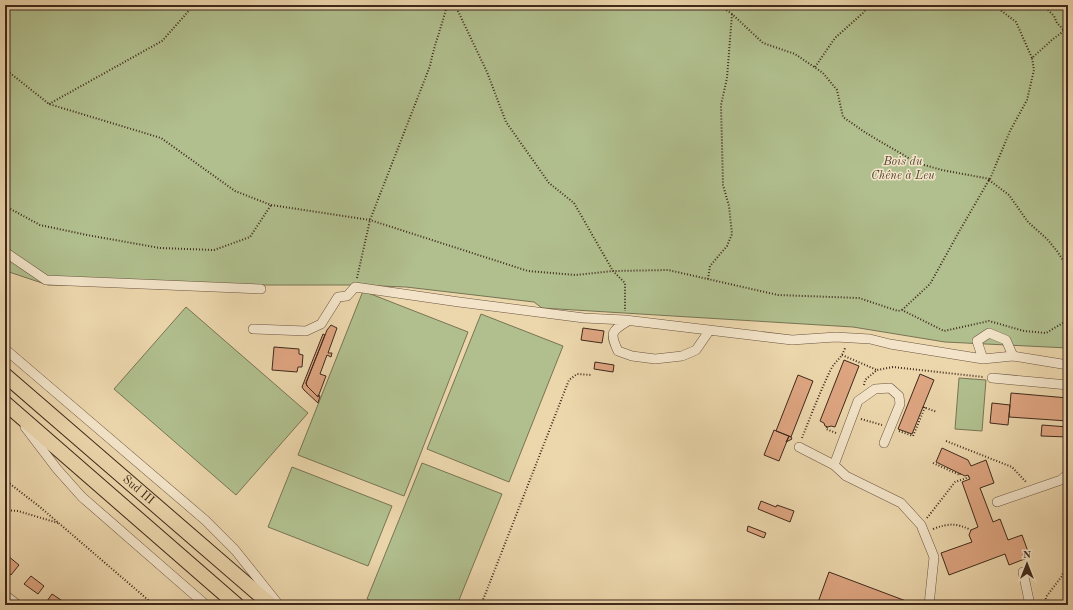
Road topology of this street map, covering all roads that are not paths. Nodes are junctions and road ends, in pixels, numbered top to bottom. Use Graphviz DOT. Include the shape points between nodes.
graph roads {
  1 [pos="5,252"];
  2 [pos="261,289"];
  3 [pos="627,321"];
  4 [pos="254,329"];
  5 [pos="709,330"];
  6 [pos="5,349"];
  7 [pos="1013,356"];
  8 [pos="983,359"];
  9 [pos="1068,365"];
  10 [pos="5,375"];
  11 [pos="992,378"];
  12 [pos="1068,385"];
  13 [pos="9,407"];
  14 [pos="884,443"];
  15 [pos="799,447"];
  16 [pos="834,465"];
  17 [pos="1068,474"];
  18 [pos="997,502"];
  19 [pos="1023,572"];
  20 [pos="930,593"];
  21 [pos="6,595"];
  22 [pos="18,605"];
  23 [pos="206,605"];
  24 [pos="237,605"];
  25 [pos="271,605"];
  26 [pos="278,605"];
  27 [pos="928,605"];
  28 [pos="935,605"];
  29 [pos="1030,605"];
  1 -- 2 [label="street" via="46,280"];
  3 -- 4 [label="street" via="584,318 355,287 347,296 338,298 321,324 306,331"];
  3 -- 5 [label="street"];
  3 -- 5 [label="street" via="613,333 613,341 618,351 654,359 682,356 696,350"];
  5 -- 8 [label="street" via="792,340 836,337 870,339"];
  6 -- 26 [label="street" via="205,520 235,550"];
  7 -- 8 [label="street"];
  7 -- 8 [label="street" via="1006,340 989,333 977,341"];
  7 -- 9 [label="street"];
  10 -- 25 [label="highway, Sud III"];
  11 -- 12 [label="street"];
  13 -- 23 [label="street" via="82,497"];
  13 -- 24 [label="highway, Sud III"];
  14 -- 16 [label="street" via="900,404 899,396 890,388 875,389 858,401"];
  15 -- 16 [label="street"];
  16 -- 20 [label="street" via="846,476 902,503 923,528 934,557"];
  17 -- 18 [label="street" via="1061,480"];
  19 -- 29 [label="street"];
  20 -- 27 [label="street"];
  20 -- 28 [label="street"];
  21 -- 22 [label="street"];
}
